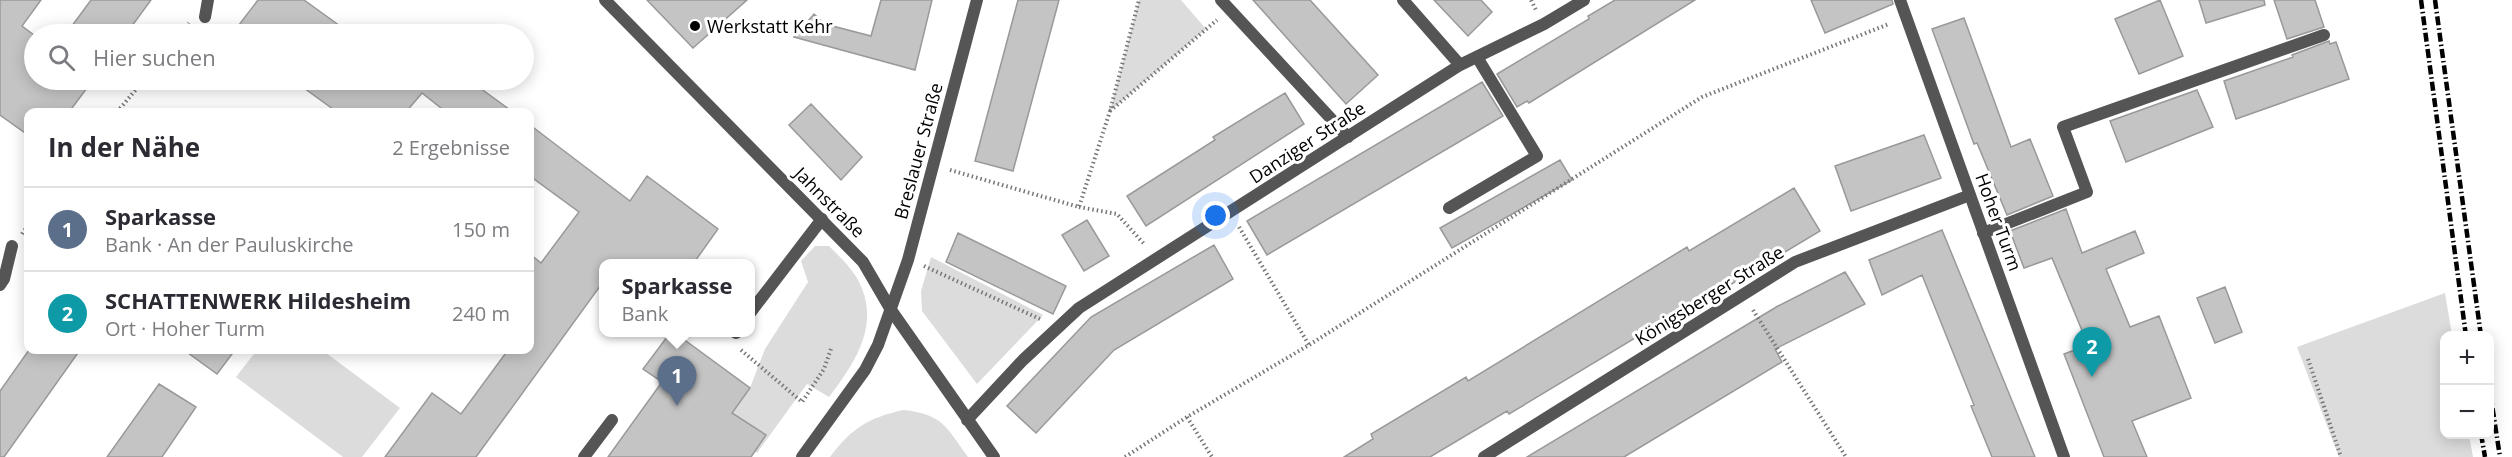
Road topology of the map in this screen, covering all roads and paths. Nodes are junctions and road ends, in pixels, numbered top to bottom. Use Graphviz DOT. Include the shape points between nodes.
graph roads {
  1 [pos="208,0"];
  2 [pos="605,0"];
  3 [pos="977,0"];
  4 [pos="1139,0"];
  5 [pos="1403,0"];
  6 [pos="1584,0"];
  7 [pos="1900,0"];
  8 [pos="1225,5"];
  9 [pos="205,17"];
  10 [pos="1906,17"];
  11 [pos="2324,35"];
  12 [pos="1477,57"];
  13 [pos="1461,65"];
  14 [pos="136,90"];
  15 [pos="120,108"];
  16 [pos="1110,111"];
  17 [pos="1348,137"];
  18 [pos="932,165"];
  19 [pos="1970,195"];
  20 [pos="1079,207"];
  21 [pos="1449,208"];
  22 [pos="1231,213"];
  23 [pos="822,219"];
  24 [pos="1983,233"];
  25 [pos="12,246"];
  26 [pos="1158,260"];
  27 [pos="919,264"];
  28 [pos="0,285"];
  29 [pos="1743,294"];
  30 [pos="755,306"];
  31 [pos="891,310"];
  32 [pos="1057,327"];
  33 [pos="737,337"];
  34 [pos="1310,345"];
  35 [pos="831,349"];
  36 [pos="2308,359"];
  37 [pos="1187,417"];
  38 [pos="612,420"];
  39 [pos="967,420"];
  40 [pos="584,457"];
  41 [pos="802,457"];
  42 [pos="994,457"];
  43 [pos="1125,457"];
  44 [pos="1212,457"];
  45 [pos="1484,457"];
  46 [pos="1846,457"];
  47 [pos="2064,457"];
  48 [pos="2341,457"];
  1 -- 9 [label="street"];
  2 -- 23 [label="street, Jahnstraße"];
  3 -- 18 [label="street, Breslauer Straße"];
  4 -- 16 [label="path"];
  5 -- 13 [label="street"];
  6 -- 12 [label="street, Danziger Straße"];
  7 -- 10 [label="street, Hoher Turm"];
  8 -- 16 [label="path"];
  8 -- 17 [label="street"];
  10 -- 19 [label="street, Hoher Turm"];
  10 -- 34 [label="path" via="1702,97"];
  11 -- 24 [label="street" via="2063,127 2087,192"];
  12 -- 13 [label="street, Danziger Straße"];
  12 -- 21 [label="street" via="1537,156"];
  13 -- 17 [label="street, Danziger Straße"];
  14 -- 15 [label="path"];
  16 -- 20 [label="path"];
  17 -- 22 [label="street, Danziger Straße"];
  18 -- 20 [label="path"];
  18 -- 31 [label="street, Breslauer Straße"];
  19 -- 24 [label="street, Hoher Turm"];
  19 -- 29 [label="street, Königsberger Straße" via="1795,262"];
  20 -- 26 [label="path" via="1117,214"];
  22 -- 26 [label="street, Danziger Straße"];
  22 -- 34 [label="path"];
  23 -- 30 [label="street"];
  23 -- 31 [label="street, Jahnstraße" via="863,262"];
  24 -- 47 [label="street, Hoher Turm"];
  25 -- 28 [label="street"];
  26 -- 32 [label="street, Danziger Straße" via="1079,308"];
  27 -- 32 [label="path"];
  29 -- 45 [label="street, Königsberger Straße"];
  29 -- 46 [label="path"];
  31 -- 39 [label="street, Jahnstraße"];
  31 -- 41 [label="street, Breslauer Straße" via="865,370"];
  32 -- 39 [label="street, Danziger Straße"];
  33 -- 35 [label="path" via="746,357 802,402 824,369"];
  34 -- 37 [label="path"];
  36 -- 48 [label="path"];
  37 -- 43 [label="path"];
  37 -- 44 [label="path"];
  38 -- 40 [label="street"];
  39 -- 42 [label="street, Jahnstraße"];
}
